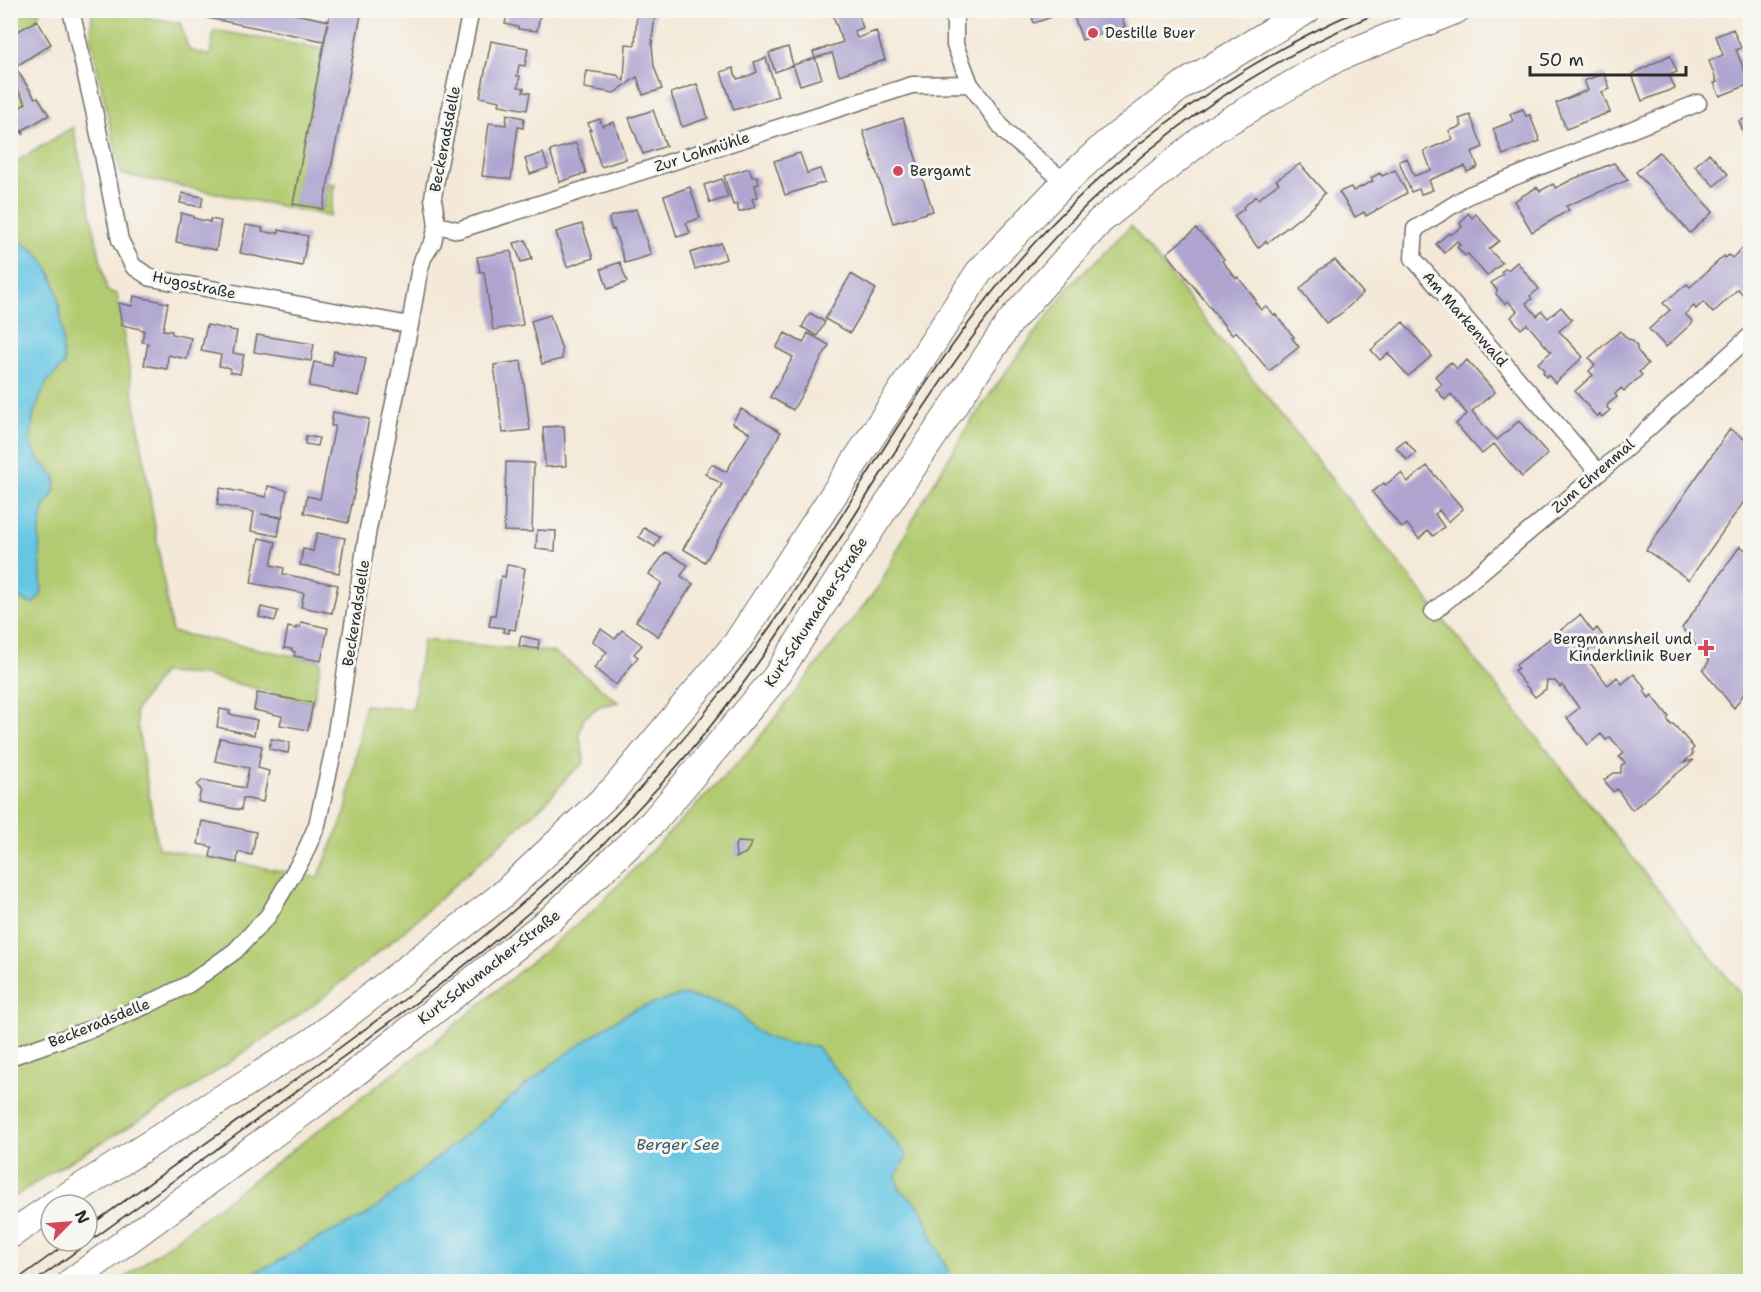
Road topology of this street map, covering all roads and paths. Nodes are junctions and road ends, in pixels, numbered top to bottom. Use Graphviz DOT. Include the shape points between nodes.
graph roads {
  1 [pos="71,10"];
  2 [pos="471,10"];
  3 [pos="955,10"];
  4 [pos="1307,10"];
  5 [pos="1456,10"];
  6 [pos="970,84"];
  7 [pos="1698,103"];
  8 [pos="1065,182"];
  9 [pos="437,225"];
  10 [pos="410,325"];
  11 [pos="1750,336"];
  12 [pos="1599,473"];
  13 [pos="1433,612"];
  14 [pos="10,1057"];
  15 [pos="73,1193"];
  16 [pos="39,1215"];
  17 [pos="10,1235"];
  18 [pos="71,1281"];
  1 -- 10 [label="street, Hugostraße" via="120,240 133,266 151,278"];
  2 -- 9 [label="street, Beckeradsdelle" via="435,184"];
  3 -- 6 [label="street" via="955,45"];
  4 -- 8 [label="main road" via="1183,85 1106,144"];
  5 -- 18 [label="main road, Kurt-Schumacher-Straße" via="1338,58 1215,129 1100,221 1010,322 775,678 653,822 552,918 336,1088"];
  6 -- 8 [label="street" via="1006,133"];
  6 -- 9 [label="street, Zur Lohmühle" via="912,85 458,230"];
  7 -- 12 [label="street, Am Markenwald" via="1469,195 1415,229 1413,258"];
  8 -- 15 [label="main road" via="979,272 736,644 615,788 501,896 313,1041"];
  9 -- 10 [label="street, Beckeradsdelle" via="419,272"];
  10 -- 14 [label="street, Beckeradsdelle" via="368,529 333,752 317,825 303,857 268,916 235,951 189,984 94,1028"];
  11 -- 12 [label="street, Zum Ehrenmal"];
  12 -- 13 [label="street, Zum Ehrenmal"];
  16 -- 17 [label="main road"];
}
